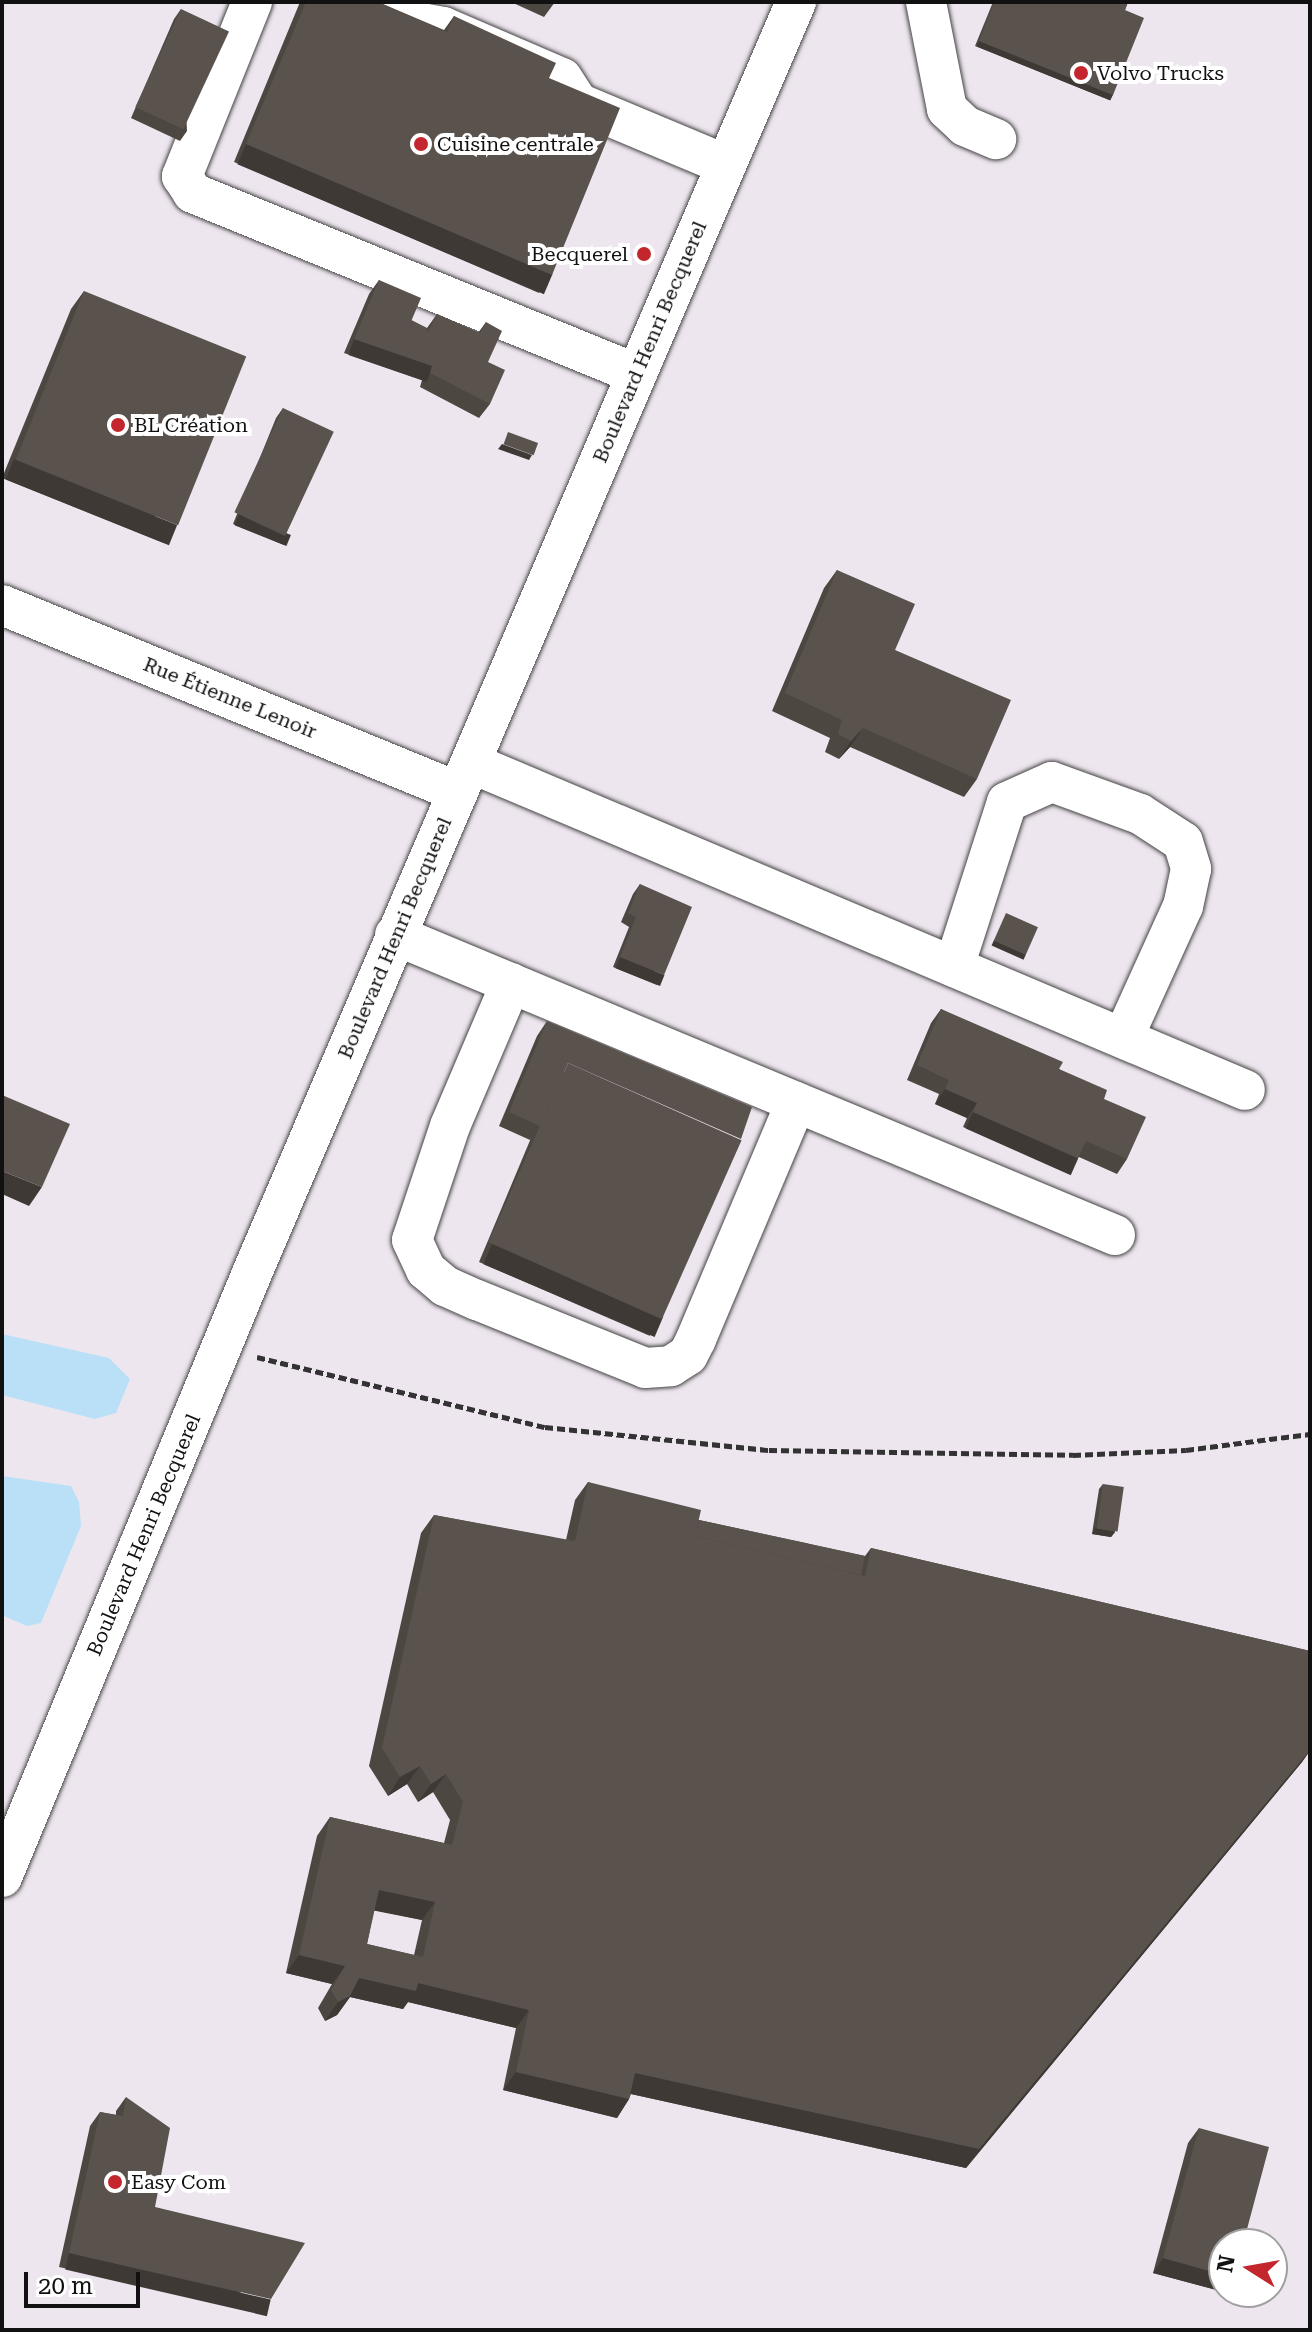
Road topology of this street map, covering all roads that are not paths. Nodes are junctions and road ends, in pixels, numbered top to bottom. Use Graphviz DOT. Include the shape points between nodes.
graph roads {
  1 [pos="252,2"];
  2 [pos="357,2"];
  3 [pos="796,2"];
  4 [pos="926,2"];
  5 [pos="996,139"];
  6 [pos="726,165"];
  7 [pos="637,374"];
  8 [pos="2,605"];
  9 [pos="464,777"];
  10 [pos="395,935"];
  11 [pos="954,967"];
  12 [pos="511,983"];
  13 [pos="1123,1038"];
  14 [pos="1245,1090"];
  15 [pos="796,1102"];
  16 [pos="1115,1235"];
  17 [pos="2,1877"];
  1 -- 7 [label="street" via="182,176 193,193"];
  2 -- 6 [label="street" via="399,19 443,27 562,78 578,103"];
  3 -- 6 [label="street, Boulevard Henri Becquerel"];
  4 -- 5 [label="street" via="947,109 965,126"];
  6 -- 7 [label="street, Boulevard Henri Becquerel"];
  7 -- 9 [label="street, Boulevard Henri Becquerel"];
  8 -- 9 [label="street, Rue Étienne Lenoir"];
  9 -- 10 [label="street, Boulevard Henri Becquerel"];
  9 -- 11 [label="street, Rue Étienne Lenoir"];
  10 -- 12 [label="street"];
  10 -- 17 [label="street, Boulevard Henri Becquerel"];
  11 -- 13 [label="street, Rue Étienne Lenoir"];
  11 -- 13 [label="street" via="1007,802 1052,782 1140,814 1183,842 1191,869 1183,906"];
  12 -- 15 [label="street"];
  12 -- 15 [label="street" via="450,1126 412,1240 426,1270 445,1286 477,1300 645,1368 660,1370 680,1361 696,1339"];
  13 -- 14 [label="street, Rue Étienne Lenoir"];
  15 -- 16 [label="street"];
}
